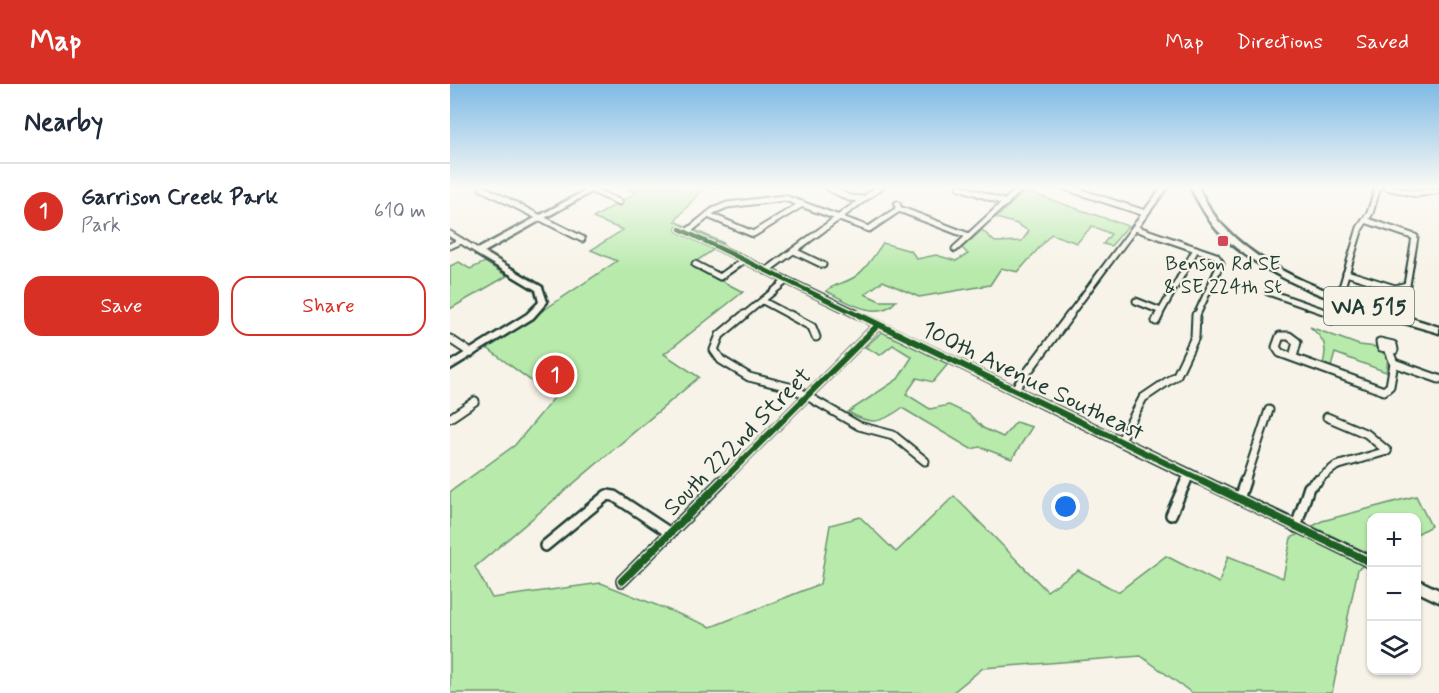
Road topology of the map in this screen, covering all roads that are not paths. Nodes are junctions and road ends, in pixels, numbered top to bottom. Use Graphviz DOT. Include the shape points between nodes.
graph roads {
  1 [pos="532,215"];
  2 [pos="542,215"];
  3 [pos="708,215"];
  4 [pos="784,215"];
  5 [pos="831,215"];
  6 [pos="841,215"];
  7 [pos="886,215"];
  8 [pos="920,215"];
  9 [pos="991,215"];
  10 [pos="1143,215"];
  11 [pos="1211,215"];
  12 [pos="1368,215"];
  13 [pos="537,218"];
  14 [pos="838,218"];
  15 [pos="1365,220"];
  16 [pos="1135,228"];
  17 [pos="683,231"];
  18 [pos="450,234"];
  19 [pos="969,236"];
  20 [pos="582,239"];
  21 [pos="461,241"];
  22 [pos="450,246"];
  23 [pos="955,249"];
  24 [pos="1196,249"];
  25 [pos="794,251"];
  26 [pos="481,253"];
  27 [pos="744,260"];
  28 [pos="695,264"];
  29 [pos="823,265"];
  30 [pos="766,271"];
  31 [pos="1346,273"];
  32 [pos="786,281"];
  33 [pos="1268,292"];
  34 [pos="1338,295"];
  35 [pos="763,301"];
  36 [pos="1137,301"];
  37 [pos="1161,311"];
  38 [pos="1156,321"];
  39 [pos="877,326"];
  40 [pos="1439,330"];
  41 [pos="816,337"];
  42 [pos="450,339"];
  43 [pos="1389,351"];
  44 [pos="471,353"];
  45 [pos="1293,357"];
  46 [pos="1394,363"];
  47 [pos="450,366"];
  48 [pos="1439,379"];
  49 [pos="1014,390"];
  50 [pos="808,395"];
  51 [pos="475,401"];
  52 [pos="1269,410"];
  53 [pos="1327,417"];
  54 [pos="450,418"];
  55 [pos="1120,442"];
  56 [pos="926,461"];
  57 [pos="1189,475"];
  58 [pos="1239,499"];
  59 [pos="1172,515"];
  60 [pos="1296,526"];
  61 [pos="670,533"];
  62 [pos="545,546"];
  63 [pos="1367,561"];
  64 [pos="622,582"];
  65 [pos="1421,587"];
  66 [pos="1439,596"];
  1 -- 13 [label="street"];
  2 -- 13 [label="street"];
  3 -- 4 [label="street" via="746,233 756,233"];
  3 -- 17 [label="street"];
  5 -- 14 [label="street"];
  6 -- 14 [label="street"];
  7 -- 14 [label="street" via="863,234 860,228"];
  8 -- 19 [label="street"];
  9 -- 19 [label="street"];
  10 -- 16 [label="street"];
  11 -- 34 [label="main road, WA 515" via="1231,239 1270,266"];
  12 -- 15 [label="street"];
  13 -- 20 [label="street"];
  13 -- 26 [label="street"];
  14 -- 25 [label="street"];
  15 -- 31 [label="street"];
  15 -- 31 [label="street" via="1412,235 1416,240 1407,285 1400,289"];
  16 -- 24 [label="street"];
  16 -- 49 [label="street"];
  17 -- 27 [label="street, 100th Avenue Southeast"];
  18 -- 21 [label="street"];
  19 -- 23 [label="street"];
  21 -- 22 [label="street"];
  21 -- 26 [label="street"];
  24 -- 37 [label="street"];
  24 -- 55 [label="street" via="1221,263 1196,312 1196,337 1177,375 1143,398"];
  25 -- 29 [label="street"];
  25 -- 30 [label="street"];
  26 -- 44 [label="street" via="539,289 543,302 535,312"];
  27 -- 28 [label="street" via="720,277"];
  27 -- 30 [label="street, 100th Avenue Southeast"];
  30 -- 32 [label="street, 100th Avenue Southeast"];
  31 -- 34 [label="street"];
  32 -- 35 [label="street"];
  32 -- 39 [label="street, 100th Avenue Southeast"];
  33 -- 34 [label="street" via="1333,317"];
  34 -- 40 [label="main road, WA 515"];
  35 -- 41 [label="street" via="812,327"];
  35 -- 50 [label="street" via="720,335 714,350 721,360 758,381 790,386"];
  36 -- 37 [label="street"];
  37 -- 38 [label="street"];
  39 -- 49 [label="street, 100th Avenue Southeast"];
  39 -- 50 [label="street, South 222nd Street"];
  42 -- 44 [label="street"];
  43 -- 46 [label="street"];
  44 -- 47 [label="street"];
  45 -- 46 [label="street" via="1384,391 1390,386"];
  46 -- 48 [label="street"];
  49 -- 55 [label="street, 100th Avenue Southeast"];
  50 -- 56 [label="street" via="859,426 893,435"];
  50 -- 61 [label="street, South 222nd Street"];
  51 -- 54 [label="street"];
  52 -- 58 [label="street"];
  53 -- 60 [label="street" via="1367,434 1387,451 1336,466 1309,487"];
  55 -- 57 [label="street, 100th Avenue Southeast"];
  57 -- 58 [label="street, 100th Avenue Southeast"];
  57 -- 59 [label="street"];
  58 -- 60 [label="street, 100th Avenue Southeast"];
  60 -- 63 [label="street, 100th Avenue Southeast"];
  61 -- 62 [label="street" via="607,495"];
  61 -- 64 [label="street, South 222nd Street"];
  65 -- 66 [label="street"];
}
